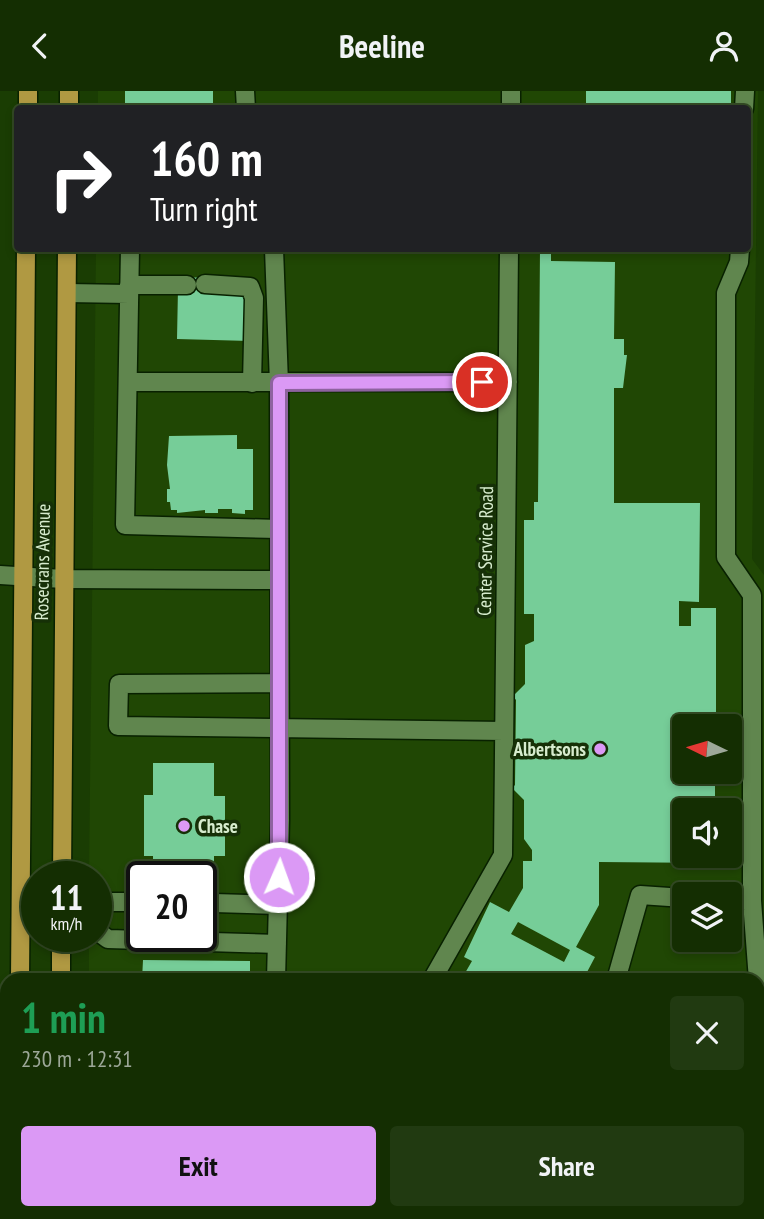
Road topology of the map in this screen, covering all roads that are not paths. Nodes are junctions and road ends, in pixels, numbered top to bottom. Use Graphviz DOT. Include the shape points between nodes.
graph roads {
  1 [pos="26,252"];
  2 [pos="67,252"];
  3 [pos="130,252"];
  4 [pos="274,252"];
  5 [pos="509,252"];
  6 [pos="740,252"];
  7 [pos="129,290"];
  8 [pos="67,293"];
  9 [pos="128,382"];
  10 [pos="508,382"];
  11 [pos="252,383"];
  12 [pos="279,383"];
  13 [pos="278,529"];
  14 [pos="0,575"];
  15 [pos="22,576"];
  16 [pos="63,579"];
  17 [pos="278,580"];
  18 [pos="279,683"];
  19 [pos="280,730"];
  20 [pos="504,731"];
  21 [pos="759,768"];
  22 [pos="62,861"];
  23 [pos="672,897"];
  24 [pos="742,901"];
  25 [pos="752,901"];
  26 [pos="217,903"];
  27 [pos="278,905"];
  28 [pos="112,939"];
  29 [pos="277,944"];
  30 [pos="61,952"];
  31 [pos="20,973"];
  32 [pos="61,973"];
  33 [pos="276,973"];
  34 [pos="436,973"];
  35 [pos="618,973"];
  36 [pos="757,973"];
  1 -- 15 [label="main road, Rosecrans Avenue"];
  2 -- 8 [label="main road, Rosecrans Avenue"];
  3 -- 7 [label="street"];
  4 -- 12 [label="street"];
  5 -- 10 [label="street, Center Service Road"];
  6 -- 21 [label="street" via="726,293 726,557 752,594"];
  7 -- 8 [label="street"];
  7 -- 9 [label="street"];
  7 -- 11 [label="street" via="250,287 254,298"];
  8 -- 16 [label="main road, Rosecrans Avenue"];
  9 -- 11 [label="street"];
  9 -- 13 [label="street" via="125,525"];
  10 -- 12 [label="street"];
  10 -- 20 [label="street, Center Service Road"];
  11 -- 12 [label="street"];
  12 -- 13 [label="street"];
  13 -- 17 [label="street"];
  14 -- 15 [label="street"];
  15 -- 16 [label="street"];
  15 -- 31 [label="main road, Rosecrans Avenue"];
  16 -- 17 [label="street"];
  16 -- 22 [label="main road, Rosecrans Avenue"];
  17 -- 18 [label="street"];
  18 -- 19 [label="street"];
  18 -- 19 [label="street" via="119,684 118,726"];
  19 -- 20 [label="street"];
  19 -- 27 [label="street"];
  20 -- 34 [label="street, Center Service Road" via="503,855"];
  21 -- 25 [label="street"];
  23 -- 35 [label="street" via="640,895"];
  24 -- 25 [label="street"];
  25 -- 36 [label="street"];
  26 -- 27 [label="street"];
  27 -- 29 [label="street"];
  28 -- 29 [label="street"];
  29 -- 33 [label="street"];
  30 -- 32 [label="main road"];
}
